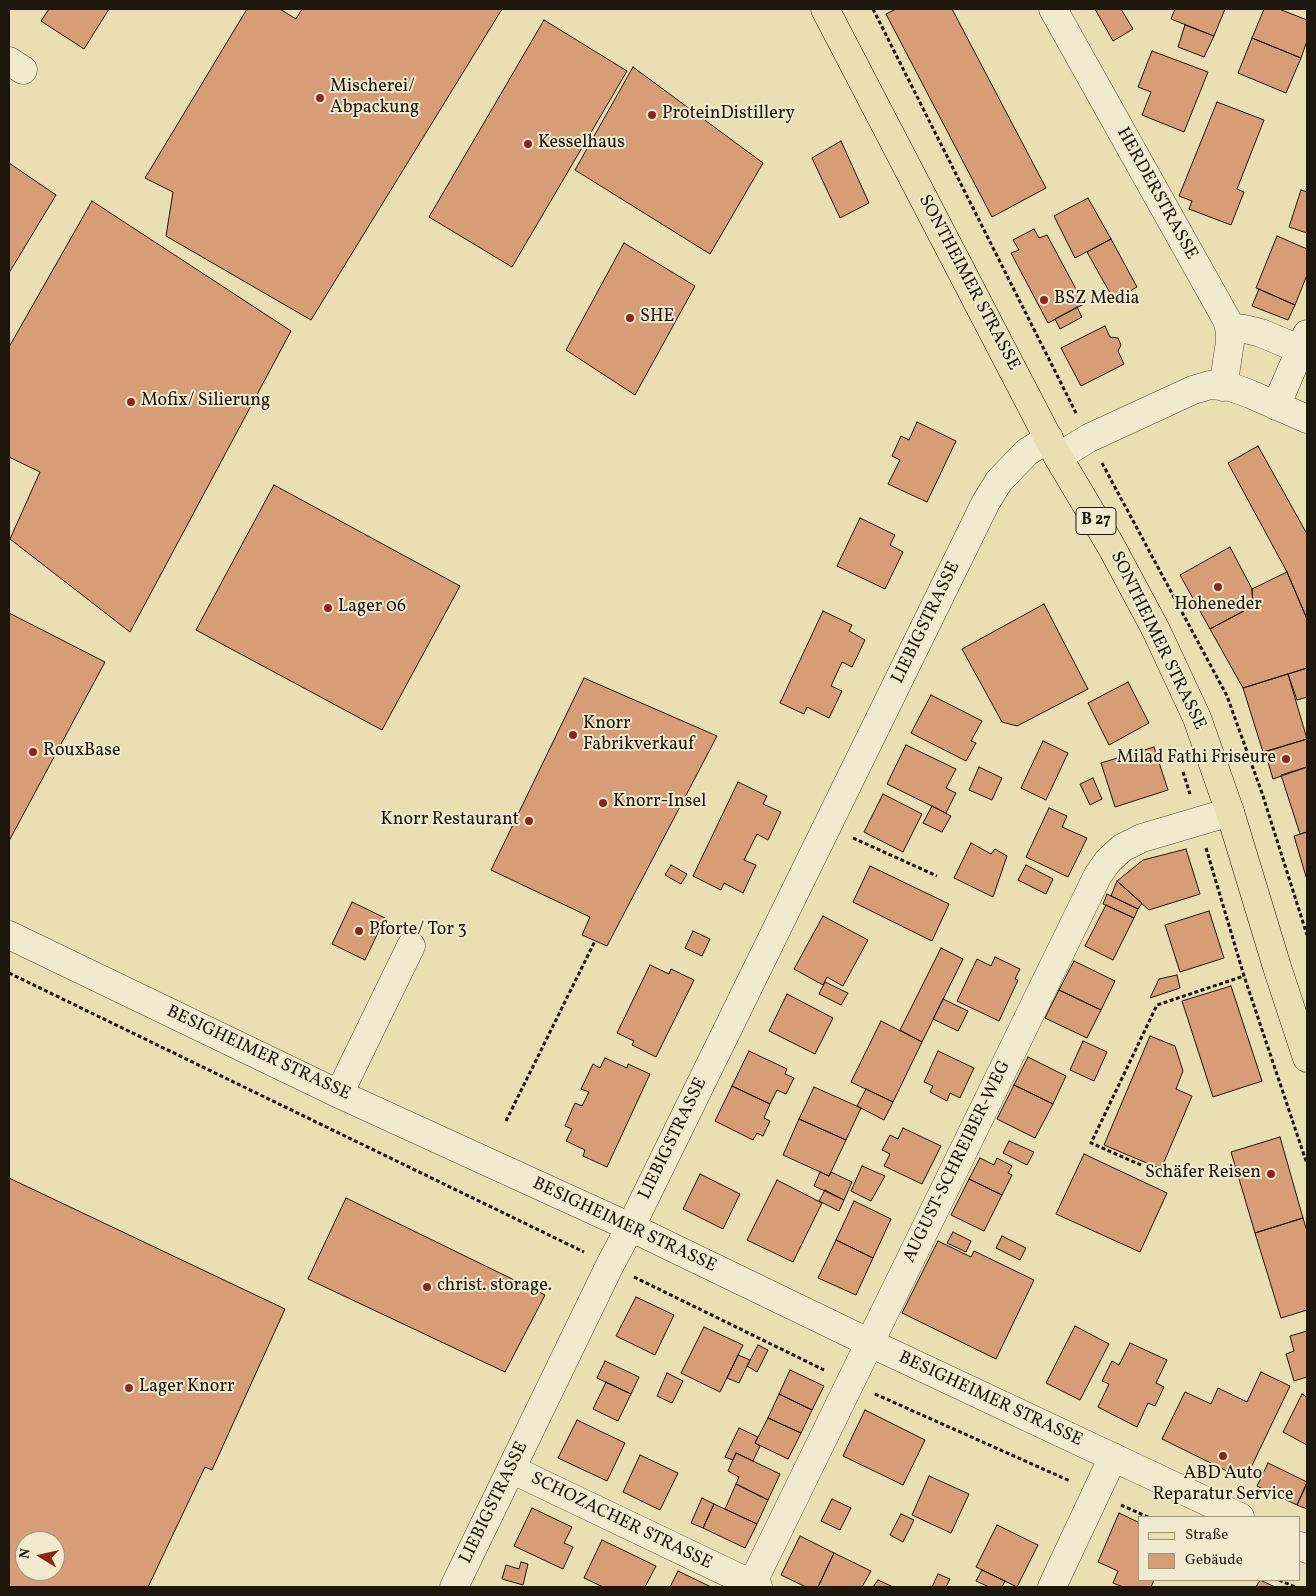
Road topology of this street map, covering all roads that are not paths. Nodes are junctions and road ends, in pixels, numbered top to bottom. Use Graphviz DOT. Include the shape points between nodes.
graph roads {
  1 [pos="825,9"];
  2 [pos="1054,9"];
  3 [pos="1229,328"];
  4 [pos="1303,341"];
  5 [pos="1223,387"];
  6 [pos="1276,406"];
  7 [pos="1307,419"];
  8 [pos="1054,447"];
  9 [pos="1230,812"];
  10 [pos="9,935"];
  11 [pos="411,946"];
  12 [pos="1307,1058"];
  13 [pos="339,1094"];
  14 [pos="630,1228"];
  15 [pos="870,1343"];
  16 [pos="1114,1458"];
  17 [pos="511,1469"];
  18 [pos="1238,1516"];
  19 [pos="755,1586"];
  20 [pos="454,1587"];
  21 [pos="1052,1587"];
  1 -- 8 [label="main road, SONTHEIMER STRASSE / B 27"];
  2 -- 3 [label="street, HERDERSTRASSE" via="1228,320"];
  3 -- 4 [label="street"];
  3 -- 5 [label="street, HERDERSTRASSE"];
  4 -- 6 [label="street"];
  5 -- 6 [label="street, LIEBIGSTRASSE" via="1231,387"];
  5 -- 8 [label="street, LIEBIGSTRASSE" via="1210,385 1193,390 1089,438"];
  6 -- 7 [label="street, LIEBIGSTRASSE"];
  8 -- 9 [label="main road, SONTHEIMER STRASSE / B 27" via="1156,630 1198,718"];
  8 -- 14 [label="street, LIEBIGSTRASSE" via="1027,452 999,481 986,502"];
  9 -- 12 [label="main road, SONTHEIMER STRASSE / B 27"];
  9 -- 15 [label="street, AUGUST-SCHREIBER-WEG" via="1142,838 1122,848 1098,875"];
  10 -- 13 [label="street, BESIGHEIMER STRASSE"];
  11 -- 13 [label="street"];
  13 -- 14 [label="street, BESIGHEIMER STRASSE"];
  14 -- 15 [label="street, BESIGHEIMER STRASSE"];
  14 -- 17 [label="street, LIEBIGSTRASSE"];
  15 -- 16 [label="street, BESIGHEIMER STRASSE"];
  15 -- 19 [label="street, AUGUST-SCHREIBER-WEG"];
  16 -- 18 [label="street, BESIGHEIMER STRASSE"];
  16 -- 21 [label="street"];
  17 -- 19 [label="street, SCHOZACHER STRASSE"];
  17 -- 20 [label="street, LIEBIGSTRASSE"];
}
